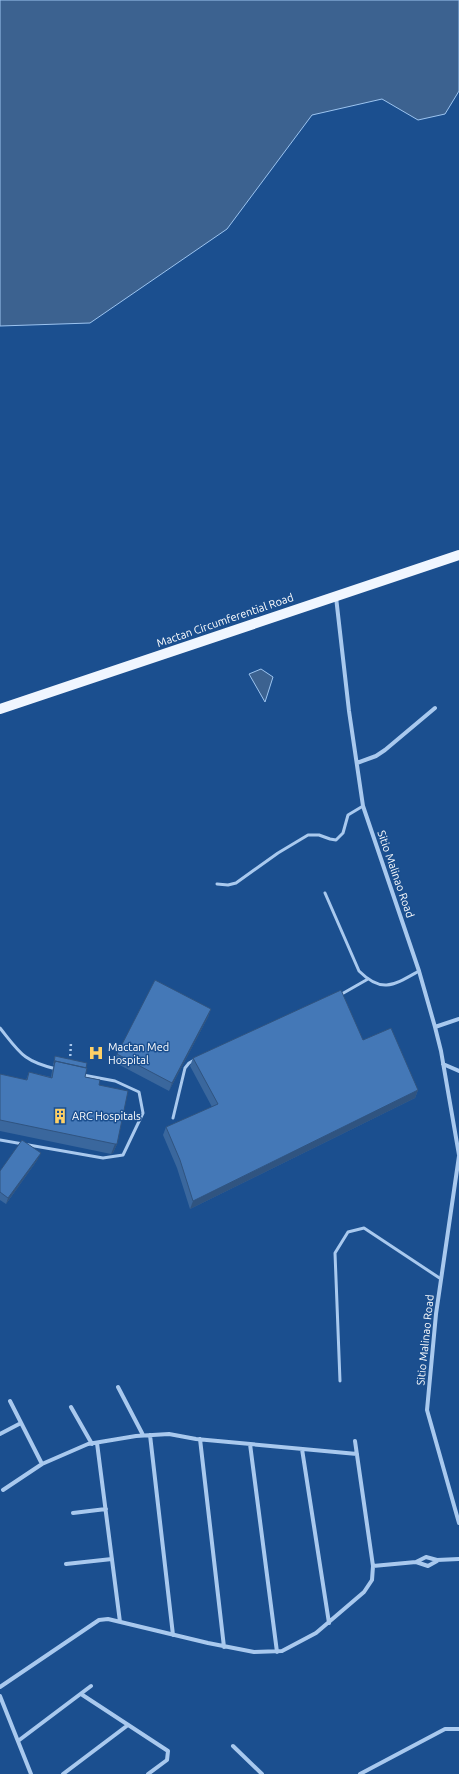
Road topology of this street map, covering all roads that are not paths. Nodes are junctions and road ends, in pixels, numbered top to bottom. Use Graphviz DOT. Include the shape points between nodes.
graph roads {
  1 [pos="459,555"];
  2 [pos="336,595"];
  3 [pos="0,708"];
  4 [pos="435,708"];
  5 [pos="357,763"];
  6 [pos="363,806"];
  7 [pos="217,884"];
  8 [pos="325,893"];
  9 [pos="419,971"];
  10 [pos="368,979"];
  11 [pos="337,996"];
  12 [pos="459,1019"];
  13 [pos="434,1027"];
  14 [pos="0,1028"];
  15 [pos="201,1056"];
  16 [pos="443,1064"];
  17 [pos="459,1071"];
  18 [pos="68,1072"];
  19 [pos="82,1074"];
  20 [pos="173,1118"];
  21 [pos="0,1140"];
  22 [pos="459,1155"];
  23 [pos="441,1279"];
  24 [pos="340,1381"];
  25 [pos="118,1387"];
  26 [pos="10,1401"];
  27 [pos="71,1407"];
  28 [pos="21,1423"];
  29 [pos="0,1434"];
  30 [pos="143,1435"];
  31 [pos="150,1435"];
  32 [pos="200,1439"];
  33 [pos="355,1441"];
  34 [pos="97,1443"];
  35 [pos="92,1444"];
  36 [pos="250,1444"];
  37 [pos="302,1449"];
  38 [pos="357,1454"];
  39 [pos="42,1464"];
  40 [pos="3,1490"];
  41 [pos="106,1509"];
  42 [pos="74,1513"];
  43 [pos="459,1523"];
  44 [pos="112,1559"];
  45 [pos="459,1559"];
  46 [pos="437,1560"];
  47 [pos="416,1562"];
  48 [pos="66,1564"];
  49 [pos="372,1566"];
  50 [pos="120,1622"];
  51 [pos="329,1623"];
  52 [pos="173,1635"];
  53 [pos="224,1647"];
  54 [pos="276,1652"];
  55 [pos="91,1686"];
  56 [pos="0,1687"];
  57 [pos="81,1694"];
  58 [pos="0,1696"];
  59 [pos="128,1725"];
  60 [pos="459,1729"];
  61 [pos="18,1741"];
  62 [pos="233,1746"];
  63 [pos="31,1774"];
  64 [pos="63,1774"];
  65 [pos="148,1774"];
  66 [pos="262,1774"];
  67 [pos="360,1774"];
  1 -- 2 [label="main road, Mactan Circumferential Road"];
  2 -- 3 [label="main road, Mactan Circumferential Road"];
  2 -- 5 [label="street, Sitio Malinao Road"];
  4 -- 5 [label="street" via="385,750"];
  5 -- 6 [label="street, Sitio Malinao Road"];
  6 -- 7 [label="lane" via="348,815 343,833 336,840 319,835 308,836 236,882 228,885"];
  6 -- 9 [label="street, Sitio Malinao Road"];
  8 -- 10 [label="lane" via="359,971"];
  9 -- 10 [label="lane" via="397,984 388,986"];
  9 -- 13 [label="street, Sitio Malinao Road"];
  10 -- 11 [label="lane"];
  12 -- 13 [label="street"];
  13 -- 16 [label="street, Sitio Malinao Road"];
  14 -- 18 [label="lane" via="24,1057 38,1065"];
  15 -- 20 [label="lane" via="185,1068"];
  16 -- 17 [label="street"];
  16 -- 22 [label="street, Sitio Malinao Road"];
  19 -- 21 [label="lane" via="116,1081 139,1092 143,1113 123,1155 102,1158"];
  22 -- 23 [label="street, Sitio Malinao Road"];
  23 -- 24 [label="lane" via="364,1228 348,1232 335,1253"];
  23 -- 43 [label="street, Sitio Malinao Road" via="427,1410"];
  25 -- 30 [label="street"];
  26 -- 28 [label="street"];
  27 -- 35 [label="street"];
  28 -- 29 [label="street"];
  28 -- 39 [label="street"];
  30 -- 31 [label="street"];
  30 -- 34 [label="street"];
  31 -- 32 [label="street" via="169,1434"];
  31 -- 52 [label="street"];
  32 -- 36 [label="street"];
  32 -- 53 [label="street"];
  33 -- 38 [label="street"];
  34 -- 35 [label="street"];
  34 -- 41 [label="street"];
  35 -- 39 [label="street"];
  36 -- 37 [label="street"];
  36 -- 54 [label="street"];
  37 -- 38 [label="street"];
  37 -- 51 [label="street"];
  38 -- 49 [label="street"];
  39 -- 40 [label="street"];
  41 -- 42 [label="street"];
  41 -- 44 [label="street"];
  44 -- 48 [label="street"];
  44 -- 50 [label="street"];
  45 -- 46 [label="street"];
  46 -- 47 [label="street" via="426,1557"];
  46 -- 47 [label="street" via="428,1566"];
  47 -- 49 [label="street"];
  49 -- 51 [label="street" via="372,1580 364,1592"];
  50 -- 52 [label="street"];
  50 -- 56 [label="street" via="98,1620"];
  51 -- 54 [label="street" via="282,1652"];
  52 -- 53 [label="street"];
  53 -- 54 [label="street" via="254,1652"];
  55 -- 57 [label="street"];
  57 -- 59 [label="street"];
  57 -- 61 [label="street"];
  58 -- 61 [label="street"];
  59 -- 64 [label="street"];
  59 -- 65 [label="street" via="168,1751 167,1760"];
  60 -- 67 [label="street" via="445,1729"];
  61 -- 63 [label="street"];
  62 -- 66 [label="street"];
}
